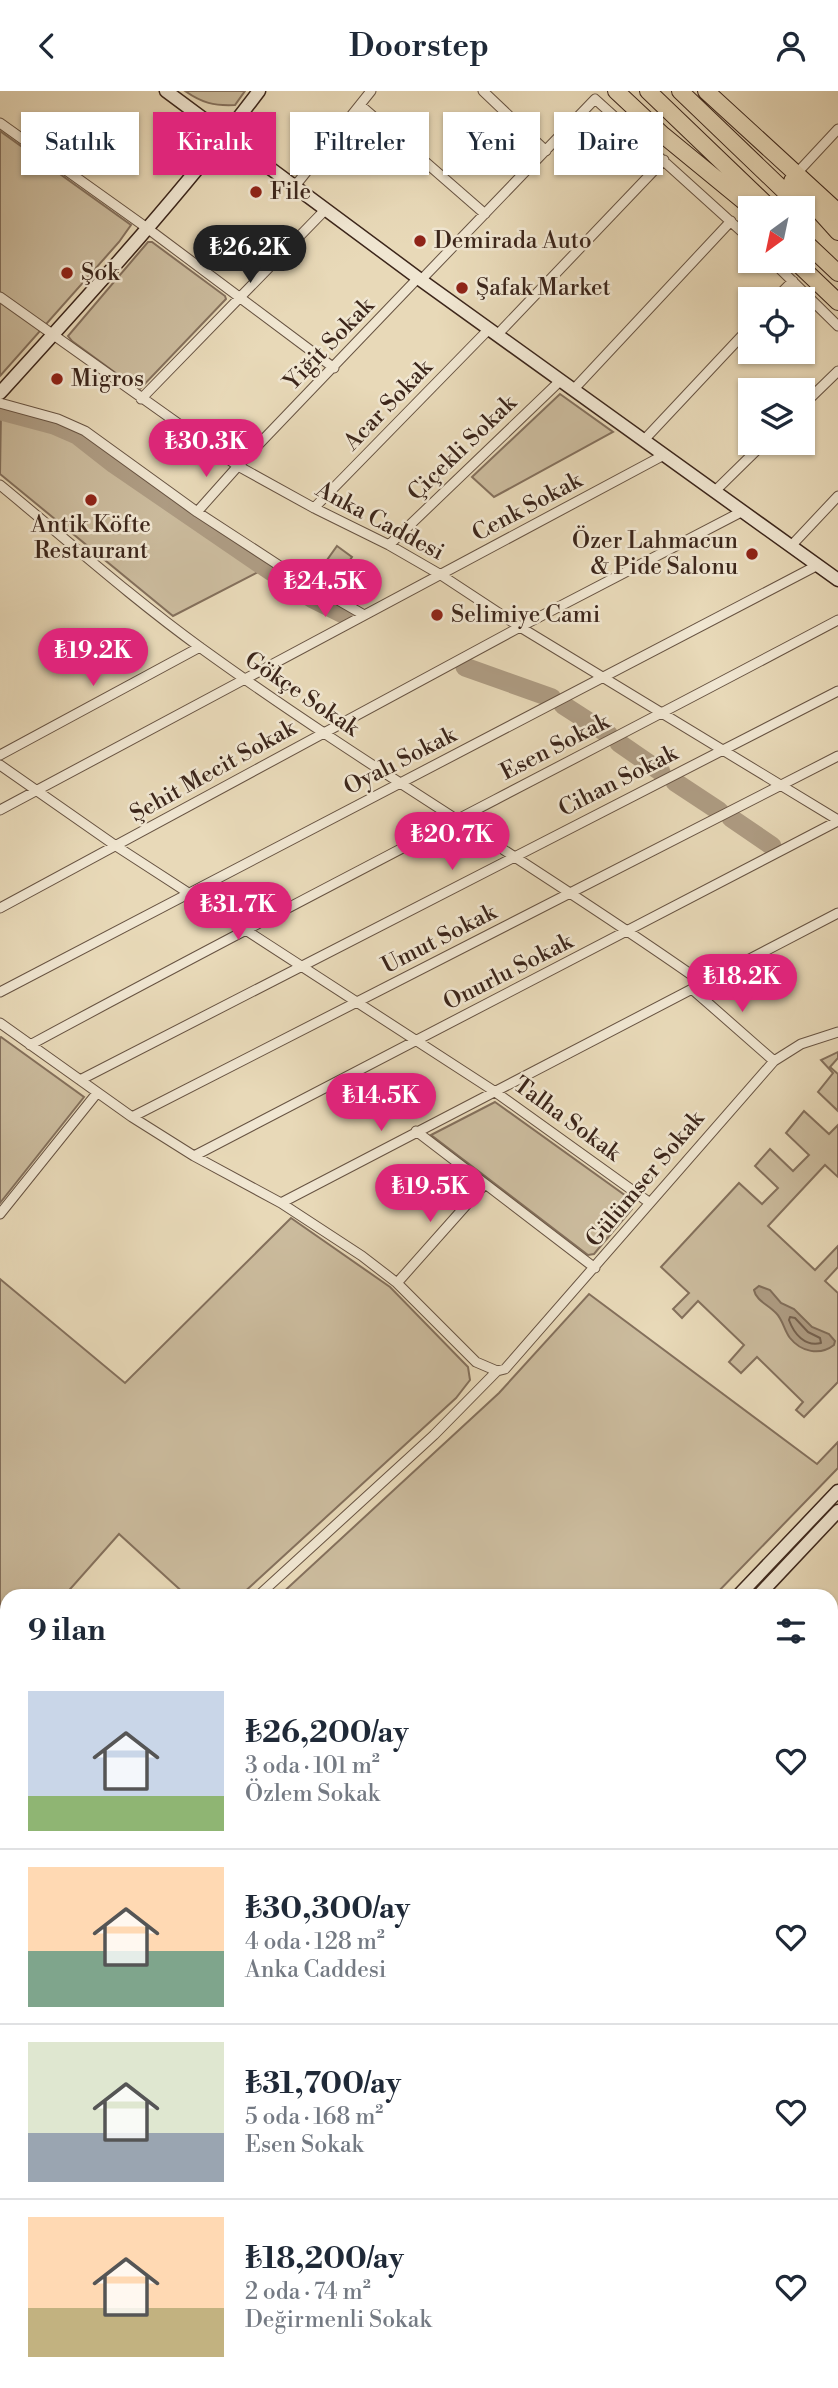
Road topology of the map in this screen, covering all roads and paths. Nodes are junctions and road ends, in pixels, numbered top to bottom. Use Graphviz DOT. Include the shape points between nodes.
graph roads {
  1 [pos="166,91"];
  2 [pos="259,91"];
  3 [pos="371,91"];
  4 [pos="483,91"];
  5 [pos="616,91"];
  6 [pos="648,91"];
  7 [pos="680,91"];
  8 [pos="706,91"];
  9 [pos="360,105"];
  10 [pos="195,112"];
  11 [pos="243,112"];
  12 [pos="638,112"];
  13 [pos="0,123"];
  14 [pos="741,125"];
  15 [pos="838,129"];
  16 [pos="663,135"];
  17 [pos="546,151"];
  18 [pos="664,160"];
  19 [pos="276,172"];
  20 [pos="797,173"];
  21 [pos="191,175"];
  22 [pos="295,186"];
  23 [pos="757,196"];
  24 [pos="789,196"];
  25 [pos="738,197"];
  26 [pos="738,207"];
  27 [pos="326,209"];
  28 [pos="838,212"];
  29 [pos="485,214"];
  30 [pos="731,221"];
  31 [pos="816,222"];
  32 [pos="147,227"];
  33 [pos="738,228"];
  34 [pos="838,232"];
  35 [pos="838,243"];
  36 [pos="816,252"];
  37 [pos="816,261"];
  38 [pos="785,273"];
  39 [pos="808,273"];
  40 [pos="838,273"];
  41 [pos="419,279"];
  42 [pos="838,279"];
  43 [pos="793,281"];
  44 [pos="787,287"];
  45 [pos="240,296"];
  46 [pos="0,297"];
  47 [pos="838,302"];
  48 [pos="838,326"];
  49 [pos="493,332"];
  50 [pos="52,335"];
  51 [pos="738,340"];
  52 [pos="334,368"];
  53 [pos="838,371"];
  54 [pos="561,380"];
  55 [pos="574,389"];
  56 [pos="0,392"];
  57 [pos="815,393"];
  58 [pos="141,399"];
  59 [pos="0,403"];
  60 [pos="644,440"];
  61 [pos="664,455"];
  62 [pos="752,455"];
  63 [pos="238,466"];
  64 [pos="0,485"];
  65 [pos="715,491"];
  66 [pos="838,496"];
  67 [pos="314,508"];
  68 [pos="743,511"];
  69 [pos="197,512"];
  70 [pos="389,545"];
  71 [pos="791,546"];
  72 [pos="818,565"];
  73 [pos="441,575"];
  74 [pos="838,580"];
  75 [pos="364,615"];
  76 [pos="838,620"];
  77 [pos="520,627"];
  78 [pos="200,647"];
  79 [pos="244,678"];
  80 [pos="603,678"];
  81 [pos="838,691"];
  82 [pos="663,714"];
  83 [pos="325,732"];
  84 [pos="721,750"];
  85 [pos="0,755"];
  86 [pos="838,756"];
  87 [pos="0,765"];
  88 [pos="399,782"];
  89 [pos="781,786"];
  90 [pos="35,791"];
  91 [pos="0,810"];
  92 [pos="456,820"];
  93 [pos="838,821"];
  94 [pos="116,846"];
  95 [pos="514,857"];
  96 [pos="189,893"];
  97 [pos="572,894"];
  98 [pos="0,908"];
  99 [pos="838,913"];
  100 [pos="244,929"];
  101 [pos="629,931"];
  102 [pos="300,966"];
  103 [pos="703,983"];
  104 [pos="691,989"];
  105 [pos="0,992"];
  106 [pos="356,1003"];
  107 [pos="0,1023"];
  108 [pos="838,1032"];
  109 [pos="416,1041"];
  110 [pos="30,1045"];
  111 [pos="774,1061"];
  112 [pos="80,1080"];
  113 [pos="494,1091"];
  114 [pos="97,1093"];
  115 [pos="132,1117"];
  116 [pos="416,1131"];
  117 [pos="194,1156"];
  118 [pos="485,1184"];
  119 [pos="281,1203"];
  120 [pos="650,1203"];
  121 [pos="0,1215"];
  122 [pos="595,1268"];
  123 [pos="397,1283"];
  124 [pos="497,1371"];
  125 [pos="838,1492"];
  126 [pos="838,1511"];
  127 [pos="266,1589"];
  128 [pos="745,1589"];
  129 [pos="765,1589"];
  1 -- 10 [label="main road"];
  2 -- 11 [label="main road"];
  3 -- 9 [label="street"];
  4 -- 17 [label="street"];
  5 -- 12 [label="highway"];
  6 -- 23 [label="highway"];
  7 -- 24 [label="highway"];
  8 -- 14 [label="highway"];
  9 -- 22 [label="street"];
  9 -- 29 [label="street"];
  13 -- 32 [label="street"];
  14 -- 20 [label="highway"];
  14 -- 34 [label="highway"];
  15 -- 20 [label="street"];
  16 -- 25 [label="highway"];
  16 -- 26 [label="highway"];
  17 -- 18 [label="street, Yiğit Sokak" via="595,99"];
  17 -- 29 [label="street, Yiğit Sokak"];
  18 -- 30 [label="street"];
  18 -- 49 [label="street, Acar Sokak"];
  19 -- 22 [label="main road"];
  20 -- 28 [label="highway"];
  21 -- 32 [label="main road"];
  22 -- 27 [label="main road"];
  27 -- 41 [label="main road"];
  27 -- 45 [label="street"];
  29 -- 41 [label="street, Yiğit Sokak"];
  30 -- 33 [label="street"];
  30 -- 55 [label="street"];
  31 -- 35 [label="highway"];
  32 -- 45 [label="street"];
  32 -- 50 [label="main road"];
  36 -- 40 [label="highway"];
  37 -- 42 [label="highway"];
  38 -- 43 [label="street"];
  39 -- 47 [label="highway"];
  41 -- 49 [label="main road"];
  41 -- 52 [label="street, Yiğit Sokak"];
  43 -- 44 [label="street"];
  43 -- 48 [label="street"];
  45 -- 52 [label="street"];
  45 -- 58 [label="street"];
  46 -- 50 [label="street, Anka Caddesi"];
  49 -- 54 [label="main road"];
  49 -- 67 [label="street, Acar Sokak"];
  50 -- 56 [label="main road"];
  50 -- 58 [label="street, Anka Caddesi"];
  51 -- 60 [label="street"];
  52 -- 63 [label="street, Yiğit Sokak"];
  53 -- 57 [label="street"];
  54 -- 55 [label="main road"];
  54 -- 70 [label="street, Çiçekli Sokak"];
  55 -- 60 [label="main road"];
  58 -- 63 [label="street, Anka Caddesi"];
  59 -- 69 [label="street" via="85,431"];
  60 -- 61 [label="main road"];
  61 -- 65 [label="main road"];
  61 -- 73 [label="street, Cenk Sokak"];
  62 -- 65 [label="street"];
  63 -- 67 [label="street, Anka Caddesi"];
  63 -- 69 [label="street, Yiğit Sokak"];
  64 -- 78 [label="street, Gökçe Sokak"];
  65 -- 68 [label="main road"];
  66 -- 71 [label="street"];
  67 -- 70 [label="street, Anka Caddesi"];
  68 -- 71 [label="main road"];
  68 -- 77 [label="street, Şehit Mecit Sokak"];
  69 -- 75 [label="street"];
  70 -- 73 [label="street, Anka Caddesi"];
  71 -- 72 [label="main road"];
  72 -- 74 [label="main road"];
  72 -- 80 [label="street, Oyalı Sokak"];
  73 -- 75 [label="street, Cenk Sokak"];
  73 -- 77 [label="street, Anka Caddesi"];
  75 -- 79 [label="street, Cenk Sokak"];
  76 -- 82 [label="street, Esen Sokak"];
  77 -- 80 [label="street, Anka Caddesi"];
  77 -- 83 [label="street, Şehit Mecit Sokak"];
  78 -- 79 [label="street, Gökçe Sokak"];
  78 -- 85 [label="street"];
  79 -- 83 [label="street, Gökçe Sokak"];
  79 -- 90 [label="street, Cenk Sokak"];
  80 -- 82 [label="street, Anka Caddesi"];
  80 -- 88 [label="street, Oyalı Sokak"];
  81 -- 84 [label="street, Cihan Sokak"];
  82 -- 84 [label="street, Anka Caddesi"];
  82 -- 92 [label="street, Esen Sokak"];
  83 -- 88 [label="street, Gökçe Sokak"];
  83 -- 94 [label="street, Şehit Mecit Sokak"];
  84 -- 89 [label="street, Anka Caddesi"];
  84 -- 95 [label="street, Cihan Sokak"];
  86 -- 89 [label="street, Umut Sokak"];
  87 -- 90 [label="street, Talha Sokak"];
  88 -- 92 [label="street, Gökçe Sokak"];
  88 -- 96 [label="street, Oyalı Sokak"];
  89 -- 93 [label="street, Anka Caddesi"];
  89 -- 97 [label="street, Umut Sokak"];
  90 -- 91 [label="street, Cenk Sokak"];
  90 -- 94 [label="street, Talha Sokak"];
  92 -- 95 [label="street, Gökçe Sokak"];
  92 -- 100 [label="street, Esen Sokak"];
  93 -- 101 [label="street, Onurlu Sokak"];
  94 -- 96 [label="street, Talha Sokak"];
  94 -- 98 [label="street, Şehit Mecit Sokak"];
  95 -- 97 [label="street, Gökçe Sokak"];
  95 -- 102 [label="street, Cihan Sokak"];
  96 -- 100 [label="street, Talha Sokak"];
  96 -- 105 [label="street, Oyalı Sokak"];
  97 -- 101 [label="street, Gökçe Sokak"];
  97 -- 106 [label="street, Umut Sokak"];
  99 -- 103 [label="street"];
  100 -- 102 [label="street, Talha Sokak"];
  100 -- 110 [label="street, Esen Sokak"];
  101 -- 103 [label="street, Gökçe Sokak"];
  101 -- 109 [label="street, Onurlu Sokak"];
  102 -- 106 [label="street, Talha Sokak"];
  102 -- 112 [label="street, Cihan Sokak"];
  103 -- 104 [label="street"];
  104 -- 111 [label="street"];
  104 -- 113 [label="street"];
  106 -- 109 [label="street, Talha Sokak"];
  106 -- 115 [label="street, Umut Sokak"];
  107 -- 110 [label="street"];
  108 -- 111 [label="street, Gülümser Sokak"];
  109 -- 113 [label="street, Talha Sokak"];
  109 -- 117 [label="street, Onurlu Sokak"];
  110 -- 112 [label="street"];
  111 -- 120 [label="street, Gülümser Sokak"];
  112 -- 114 [label="street"];
  113 -- 116 [label="street"];
  113 -- 120 [label="street, Talha Sokak"];
  114 -- 115 [label="street"];
  114 -- 121 [label="street"];
  115 -- 117 [label="street"];
  116 -- 118 [label="street"];
  116 -- 119 [label="street"];
  117 -- 119 [label="street"];
  118 -- 122 [label="street"];
  118 -- 123 [label="street"];
  119 -- 123 [label="street"];
  120 -- 122 [label="street, Gülümser Sokak"];
  122 -- 124 [label="street, Gülümser Sokak" via="505,1369"];
  123 -- 124 [label="street" via="477,1362"];
  124 -- 127 [label="street, Gülümser Sokak"];
  125 -- 128 [label="main road"];
  126 -- 129 [label="main road"];
}
